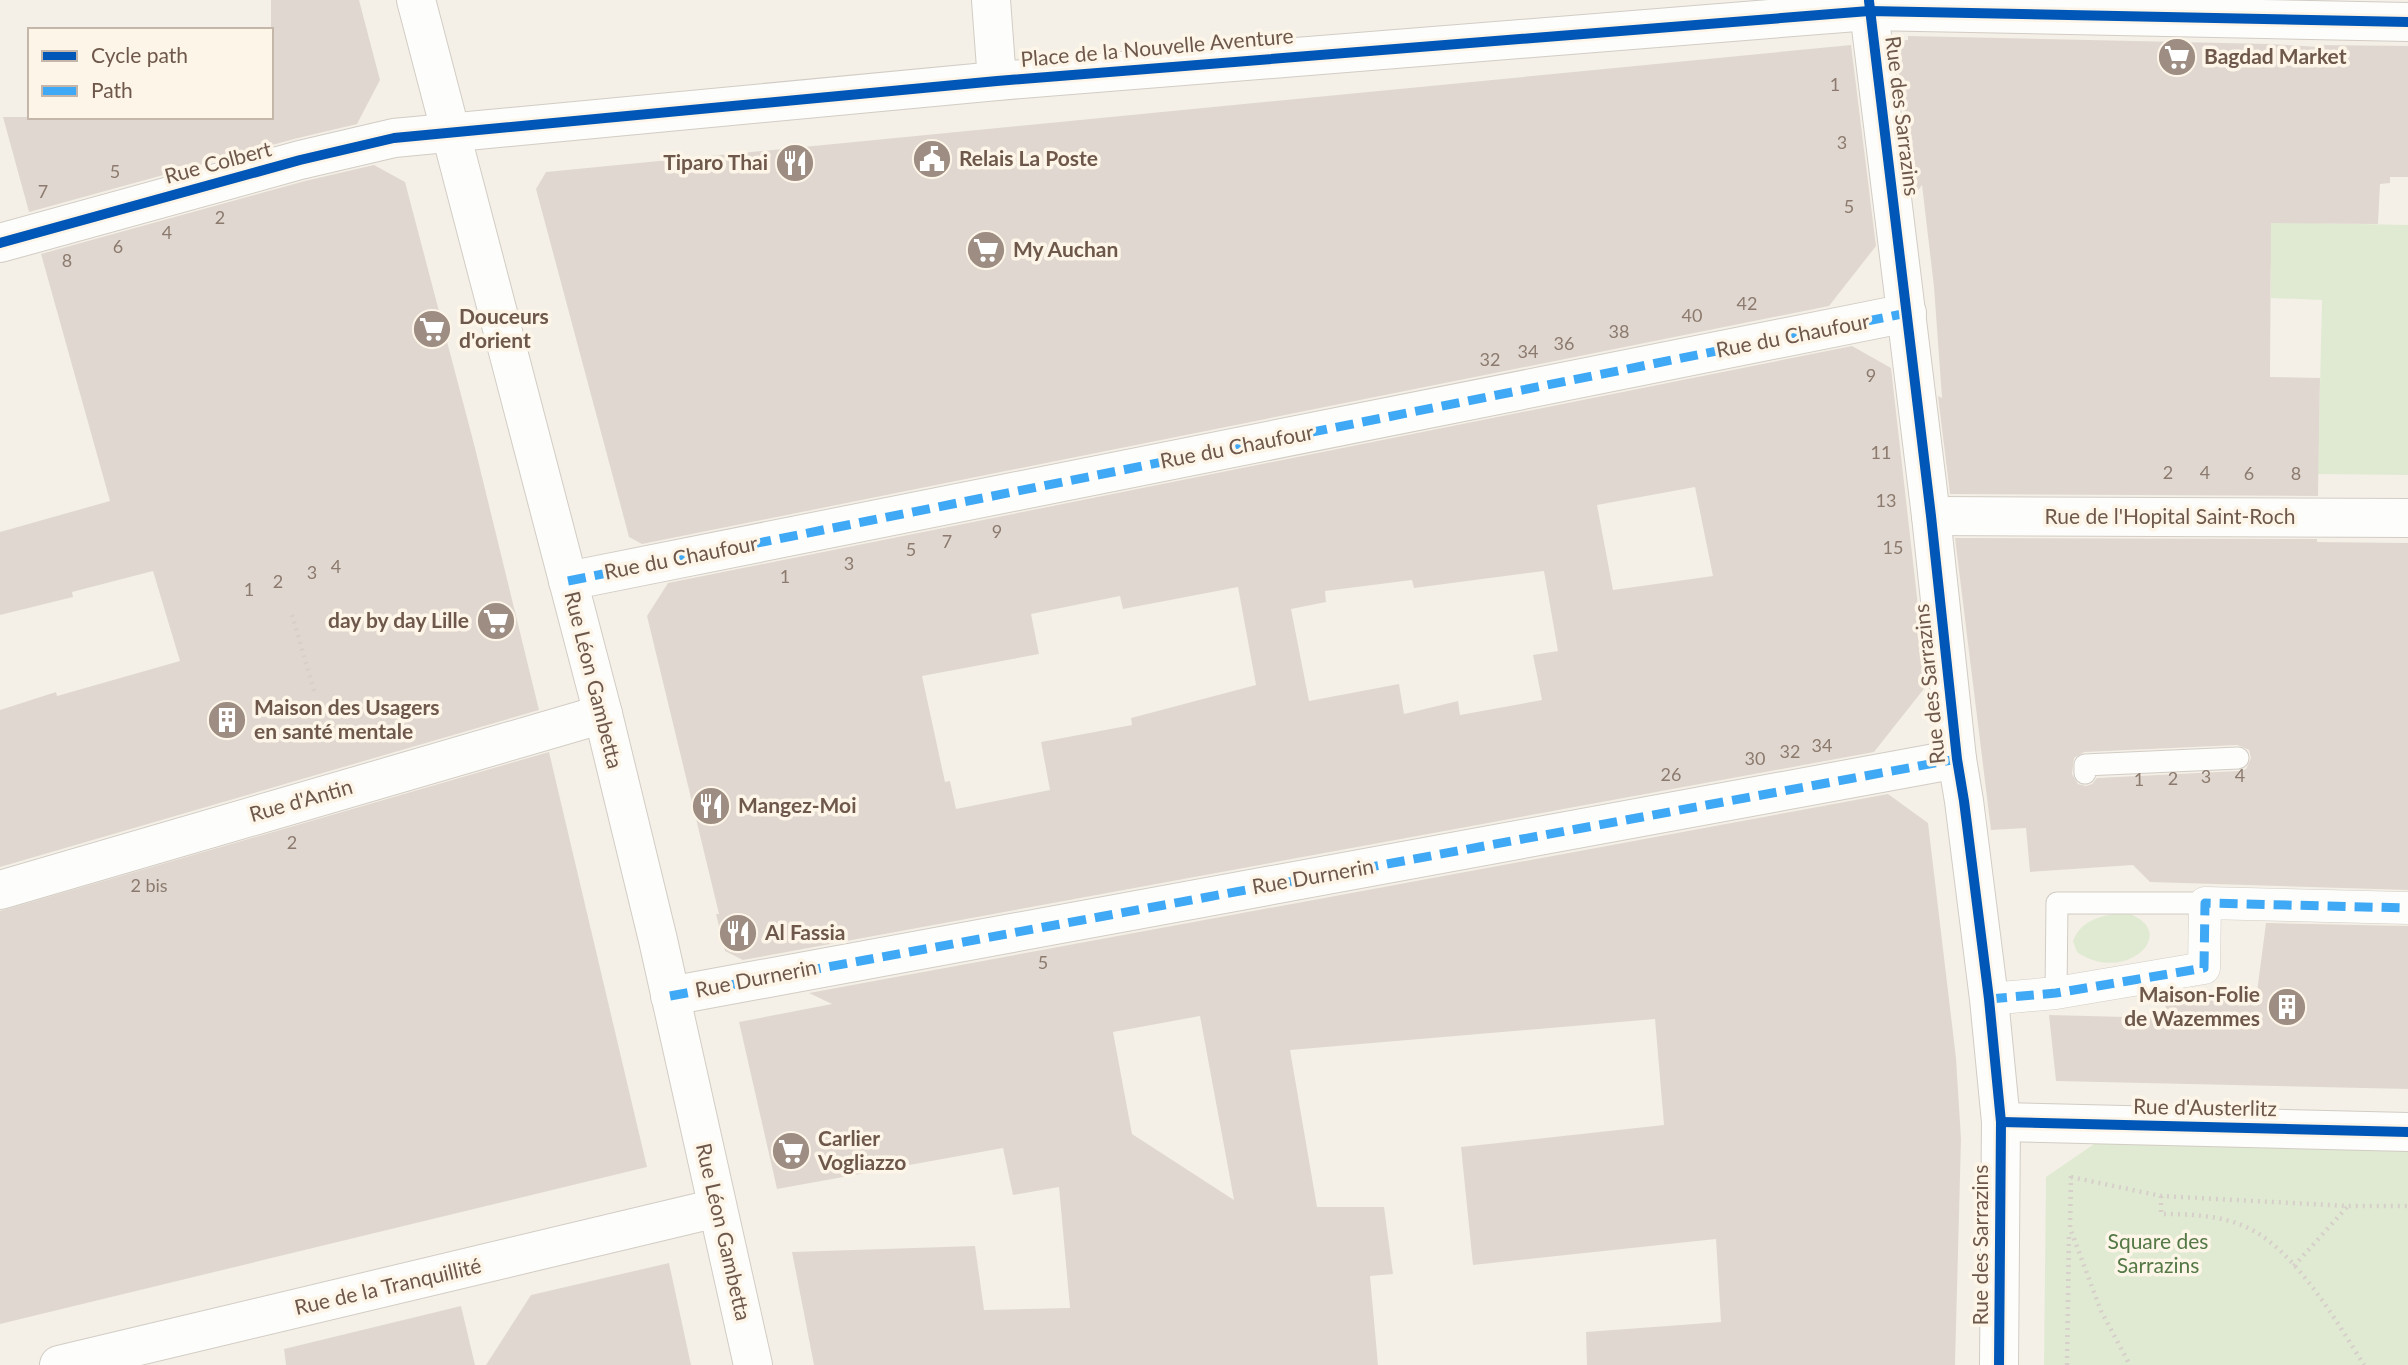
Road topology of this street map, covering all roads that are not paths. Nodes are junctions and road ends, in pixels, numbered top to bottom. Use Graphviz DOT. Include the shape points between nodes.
graph roads {
  1 [pos="416,0"];
  2 [pos="990,0"];
  3 [pos="1869,6"];
  4 [pos="2408,22"];
  5 [pos="997,81"];
  6 [pos="449,131"];
  7 [pos="0,243"];
  8 [pos="1907,313"];
  9 [pos="1931,516"];
  10 [pos="2408,518"];
  11 [pos="568,581"];
  12 [pos="603,714"];
  13 [pos="2238,758"];
  14 [pos="1957,759"];
  15 [pos="2085,772"];
  16 [pos="0,890"];
  17 [pos="2205,903"];
  18 [pos="2408,908"];
  19 [pos="2056,993"];
  20 [pos="670,996"];
  21 [pos="1989,999"];
  22 [pos="2001,1122"];
  23 [pos="2408,1132"];
  24 [pos="717,1208"];
  25 [pos="60,1365"];
  26 [pos="753,1365"];
  27 [pos="1999,1365"];
  1 -- 6 [label="street, Rue Léon Gambetta"];
  2 -- 5 [label="street, Place de la Nouvelle Aventure"];
  3 -- 4 [label="street, Place de la Nouvelle Aventure"];
  3 -- 5 [label="street, Place de la Nouvelle Aventure"];
  3 -- 8 [label="street, Rue des Sarrazins"];
  5 -- 6 [label="street, Place de la Nouvelle Aventure"];
  6 -- 7 [label="street, Rue Colbert" via="394,138 300,160"];
  6 -- 11 [label="street, Rue Léon Gambetta"];
  8 -- 9 [label="street, Rue des Sarrazins"];
  8 -- 11 [label="street, Rue du Chaufour"];
  9 -- 10 [label="street, Rue de l'Hopital Saint-Roch"];
  9 -- 14 [label="street, Rue des Sarrazins"];
  11 -- 12 [label="street, Rue Léon Gambetta"];
  12 -- 16 [label="street, Rue d'Antin"];
  12 -- 20 [label="street, Rue Léon Gambetta"];
  13 -- 15 [label="lane" via="2085,765"];
  14 -- 20 [label="street, Rue Durnerin"];
  14 -- 21 [label="street, Rue des Sarrazins" via="1975,799"];
  17 -- 18 [label="street"];
  17 -- 19 [label="street" via="2204,968"];
  17 -- 19 [label="lane" via="2057,903"];
  19 -- 21 [label="street"];
  20 -- 24 [label="street, Rue Léon Gambetta"];
  21 -- 22 [label="street, Rue des Sarrazins"];
  22 -- 23 [label="street, Rue d'Austerlitz"];
  22 -- 27 [label="street, Rue des Sarrazins"];
  24 -- 25 [label="street, Rue de la Tranquillité"];
  24 -- 26 [label="street, Rue Léon Gambetta"];
}
